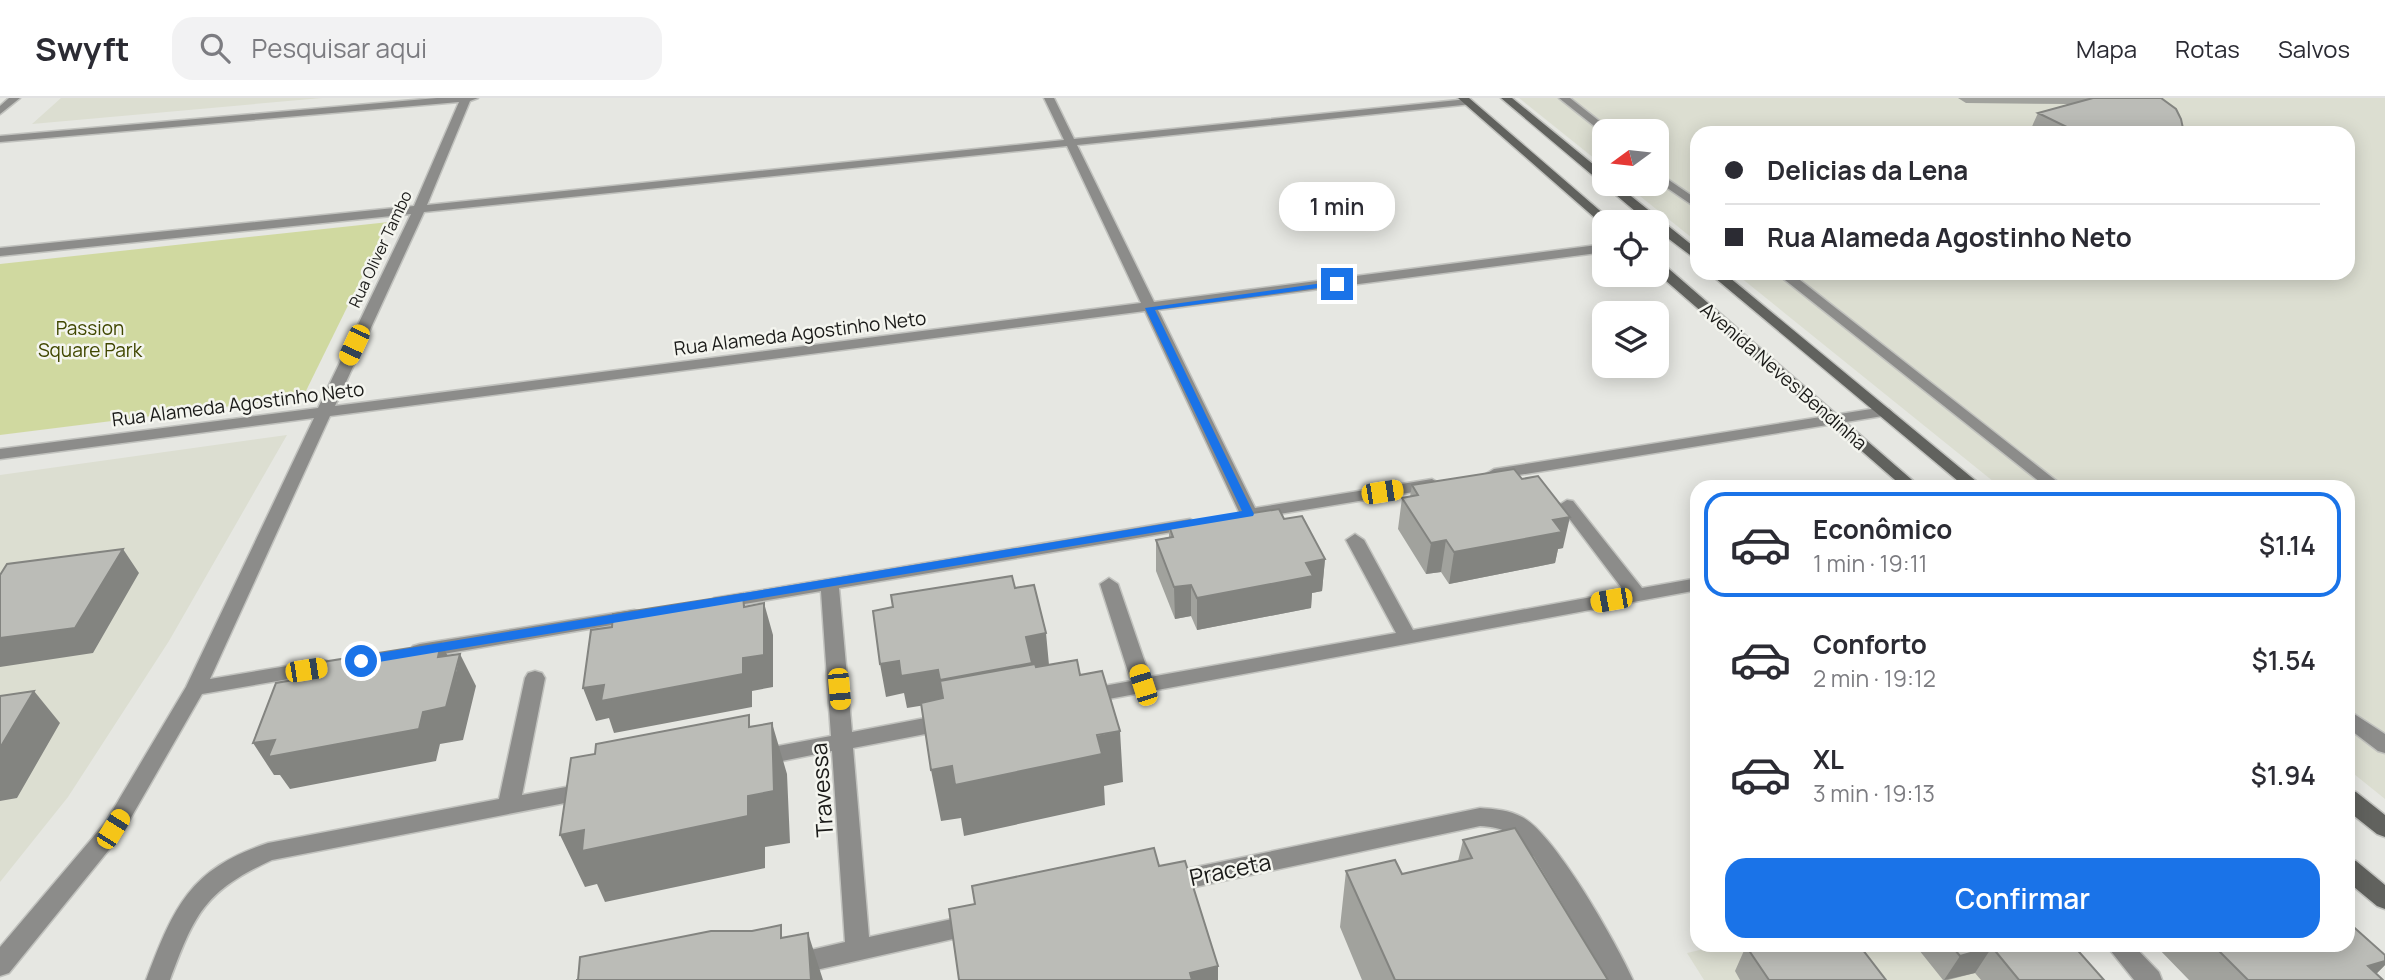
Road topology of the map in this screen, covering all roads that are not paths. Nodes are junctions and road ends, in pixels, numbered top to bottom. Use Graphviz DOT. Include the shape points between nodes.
graph roads {
  1 [pos="15,98"];
  2 [pos="466,98"];
  3 [pos="473,98"];
  4 [pos="1049,98"];
  5 [pos="1506,98"];
  6 [pos="1564,98"];
  7 [pos="1466,100"];
  8 [pos="0,111"];
  9 [pos="1592,119"];
  10 [pos="0,139"];
  11 [pos="1071,143"];
  12 [pos="1592,170"];
  13 [pos="1670,186"];
  14 [pos="1624,196"];
  15 [pos="1690,200"];
  16 [pos="419,209"];
  17 [pos="1593,210"];
  18 [pos="1640,210"];
  19 [pos="1669,234"];
  20 [pos="1592,250"];
  21 [pos="1690,251"];
  22 [pos="0,252"];
  23 [pos="1669,276"];
  24 [pos="1724,280"];
  25 [pos="1792,280"];
  26 [pos="1149,308"];
  27 [pos="322,412"];
  28 [pos="1884,412"];
  29 [pos="1835,420"];
  30 [pos="0,454"];
  31 [pos="1480,477"];
  32 [pos="1904,480"];
  33 [pos="1967,480"];
  34 [pos="2047,480"];
  35 [pos="1453,481"];
  36 [pos="1567,505"];
  37 [pos="1208,521"];
  38 [pos="1355,540"];
  39 [pos="1110,584"];
  40 [pos="830,585"];
  41 [pos="1690,585"];
  42 [pos="1637,595"];
  43 [pos="706,605"];
  44 [pos="651,614"];
  45 [pos="1408,637"];
  46 [pos="402,654"];
  47 [pos="347,663"];
  48 [pos="535,678"];
  49 [pos="1143,685"];
  50 [pos="196,688"];
  51 [pos="1061,701"];
  52 [pos="966,718"];
  53 [pos="2355,721"];
  54 [pos="844,741"];
  55 [pos="2385,745"];
  56 [pos="737,762"];
  57 [pos="603,788"];
  58 [pos="2355,804"];
  59 [pos="509,806"];
  60 [pos="2385,828"];
  61 [pos="2355,874"];
  62 [pos="1145,888"];
  63 [pos="2385,900"];
  64 [pos="995,920"];
  65 [pos="858,950"];
  66 [pos="2124,952"];
  67 [pos="0,965"];
  68 [pos="770,969"];
  69 [pos="158,980"];
  70 [pos="1620,980"];
  71 [pos="2150,980"];
  1 -- 8 [label="street"];
  2 -- 3 [label="street"];
  2 -- 10 [label="street"];
  2 -- 16 [label="street, Rua Oliver Tambo"];
  4 -- 11 [label="street"];
  5 -- 12 [label="street"];
  6 -- 9 [label="street"];
  7 -- 11 [label="street"];
  7 -- 17 [label="street"];
  11 -- 16 [label="street"];
  11 -- 26 [label="street"];
  13 -- 15 [label="street"];
  14 -- 18 [label="street"];
  16 -- 22 [label="street"];
  16 -- 27 [label="street, Rua Oliver Tambo"];
  19 -- 21 [label="street"];
  20 -- 26 [label="street, Rua Alameda Agostinho Neto"];
  23 -- 29 [label="street, Avenida Neves Bendinha"];
  24 -- 28 [label="street, Avenida Neves Bendinha"];
  25 -- 34 [label="street"];
  26 -- 27 [label="street, Rua Alameda Agostinho Neto"];
  26 -- 35 [label="street" via="1242,515"];
  27 -- 30 [label="street, Rua Alameda Agostinho Neto"];
  27 -- 50 [label="street, Rua Oliver Tambo"];
  28 -- 29 [label="street"];
  28 -- 33 [label="street, Avenida Neves Bendinha"];
  29 -- 31 [label="street"];
  29 -- 32 [label="street, Avenida Neves Bendinha"];
  36 -- 42 [label="street"];
  37 -- 40 [label="street"];
  38 -- 45 [label="street"];
  39 -- 49 [label="street"];
  40 -- 43 [label="street"];
  40 -- 54 [label="street, Travessa"];
  41 -- 42 [label="street"];
  42 -- 45 [label="street"];
  44 -- 46 [label="street"];
  45 -- 49 [label="street"];
  47 -- 50 [label="street"];
  48 -- 59 [label="street"];
  49 -- 51 [label="street"];
  50 -- 67 [label="street, Rua Oliver Tambo" via="113,829"];
  52 -- 54 [label="street"];
  53 -- 55 [label="street"];
  54 -- 56 [label="street"];
  54 -- 65 [label="street, Travessa"];
  57 -- 59 [label="street"];
  58 -- 60 [label="street"];
  59 -- 69 [label="street" via="268,852 229,869 205,885 183,915"];
  61 -- 63 [label="street"];
  62 -- 70 [label="street, Praceta" via="1480,817 1499,818 1518,825 1533,840 1580,909"];
  64 -- 65 [label="street"];
  65 -- 68 [label="street"];
  66 -- 71 [label="street"];
}
